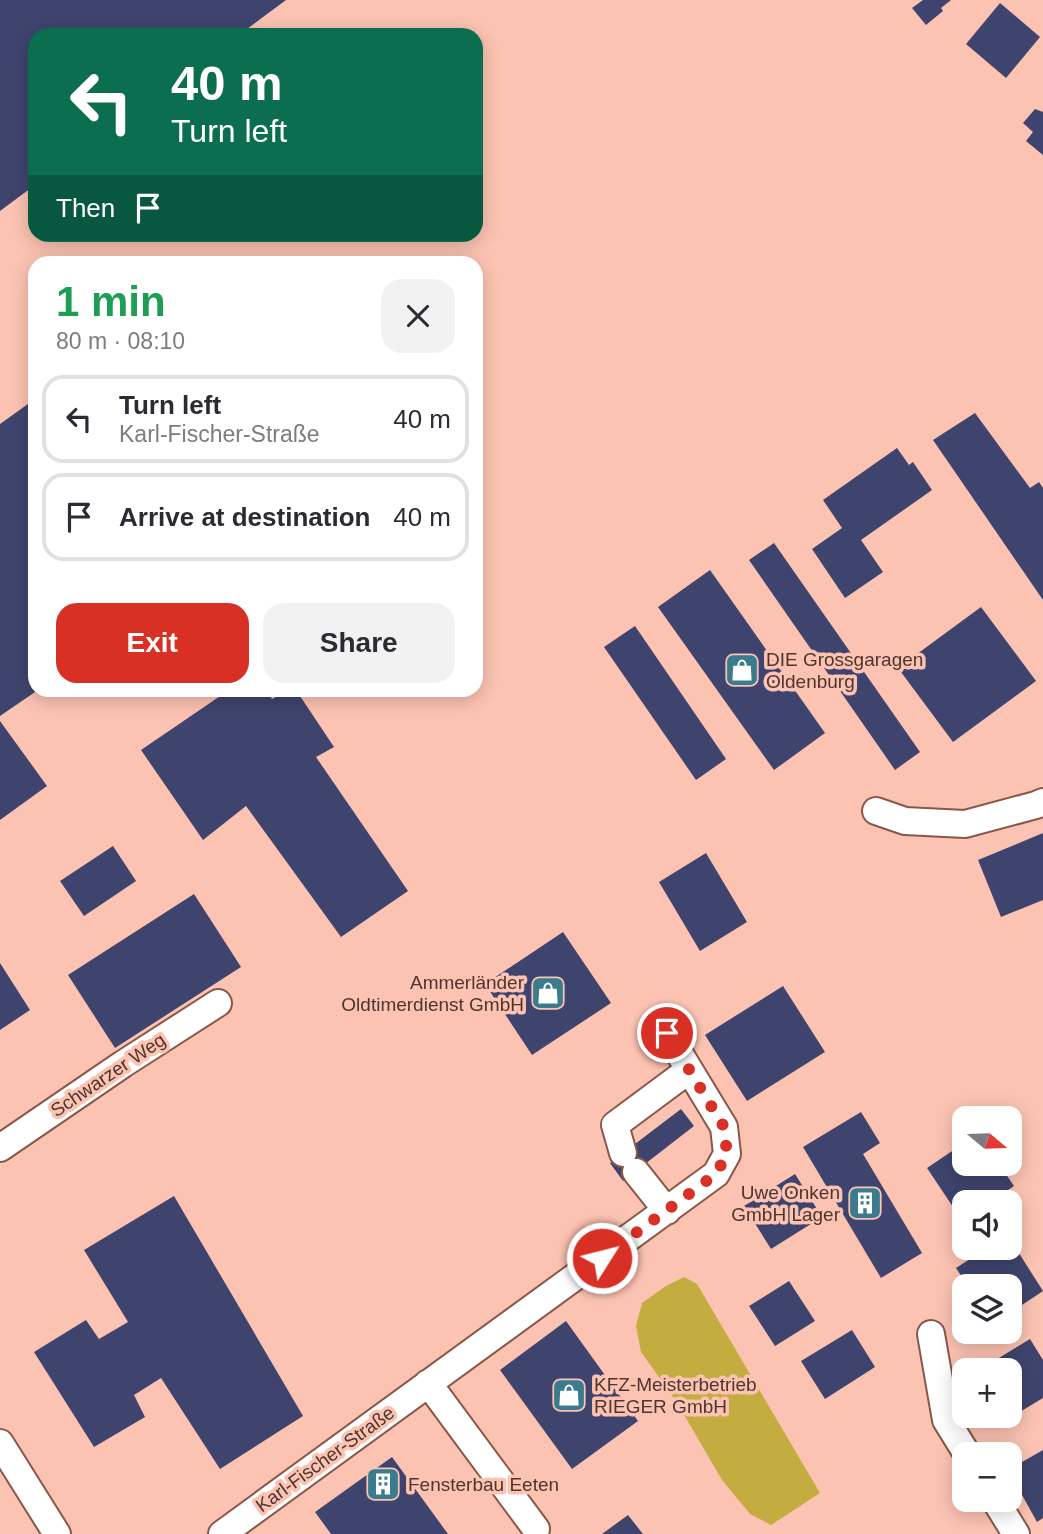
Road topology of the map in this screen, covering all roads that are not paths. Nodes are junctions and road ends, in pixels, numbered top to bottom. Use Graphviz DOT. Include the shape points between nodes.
graph roads {
  1 [pos="1043,802"];
  2 [pos="876,811"];
  3 [pos="218,1003"];
  4 [pos="667,1033"];
  5 [pos="689,1070"];
  6 [pos="0,1148"];
  7 [pos="667,1210"];
  8 [pos="931,1334"];
  9 [pos="428,1383"];
  10 [pos="960,1442"];
  11 [pos="0,1443"];
  12 [pos="1002,1512"];
  13 [pos="537,1528"];
  14 [pos="57,1534"];
  15 [pos="222,1534"];
  16 [pos="1016,1534"];
  1 -- 2 [label="street" via="965,824 905,821"];
  3 -- 6 [label="street, Schwarzer Weg"];
  4 -- 5 [label="street, Karl-Fischer-Straße"];
  5 -- 7 [label="street, Karl-Fischer-Straße" via="724,1127 727,1154 716,1174"];
  5 -- 7 [label="street" via="615,1125 629,1163"];
  7 -- 9 [label="street, Karl-Fischer-Straße"];
  8 -- 10 [label="street" via="946,1420"];
  9 -- 13 [label="street"];
  9 -- 15 [label="street, Karl-Fischer-Straße"];
  11 -- 14 [label="street"];
  12 -- 16 [label="street"];
}
